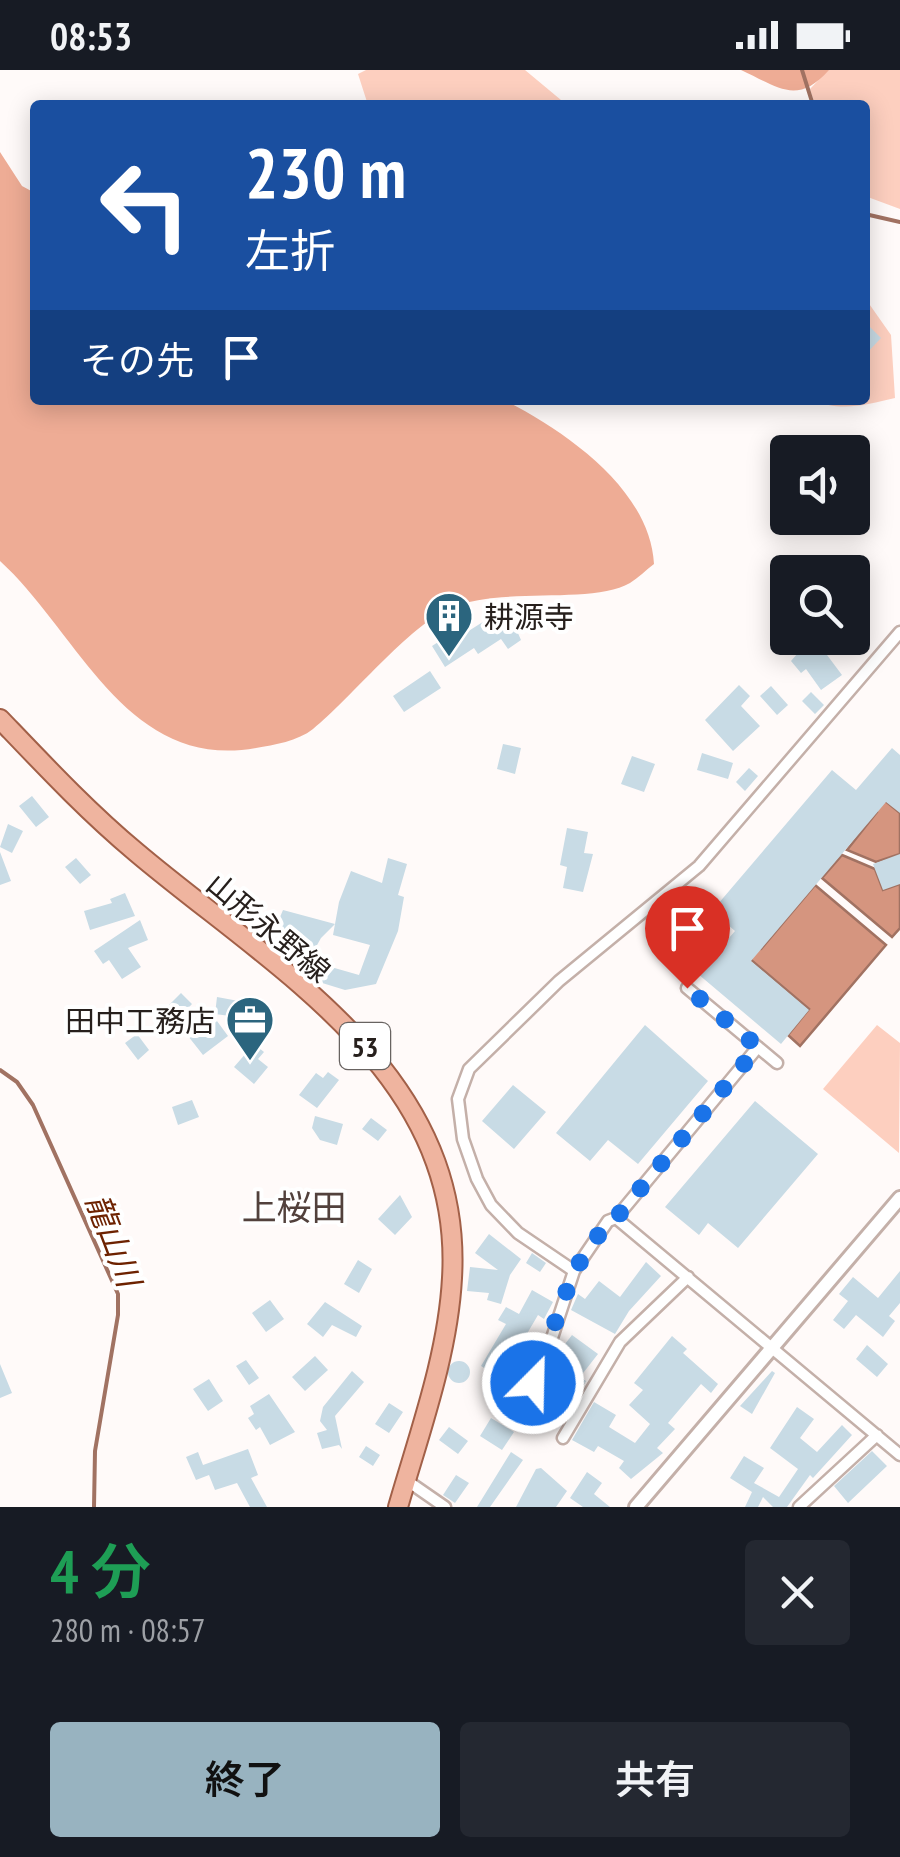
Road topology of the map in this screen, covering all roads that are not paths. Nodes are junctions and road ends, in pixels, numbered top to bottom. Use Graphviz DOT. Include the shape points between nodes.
graph roads {
  1 [pos="900,632"];
  2 [pos="0,719"];
  3 [pos="687,988"];
  4 [pos="758,1047"];
  5 [pos="777,1063"];
  6 [pos="900,1198"];
  7 [pos="616,1218"];
  8 [pos="574,1271"];
  9 [pos="688,1278"];
  10 [pos="772,1348"];
  11 [pos="517,1418"];
  12 [pos="877,1436"];
  13 [pos="562,1438"];
  14 [pos="900,1455"];
  15 [pos="406,1480"];
  16 [pos="398,1507"];
  17 [pos="445,1507"];
  18 [pos="636,1507"];
  19 [pos="799,1507"];
  1 -- 8 [label="street" via="699,866 559,981 469,1069 458,1099 477,1180 518,1233"];
  2 -- 15 [label="main road, 山形永野線 / 53" via="134,851 364,1046 414,1109 437,1162 450,1220 452,1279"];
  3 -- 4 [label="street"];
  4 -- 5 [label="street"];
  4 -- 7 [label="street"];
  6 -- 10 [label="street"];
  7 -- 8 [label="street"];
  7 -- 9 [label="street"];
  8 -- 11 [label="street"];
  9 -- 10 [label="street"];
  9 -- 13 [label="street" via="620,1342"];
  10 -- 12 [label="street"];
  10 -- 18 [label="street"];
  12 -- 14 [label="street"];
  12 -- 19 [label="street"];
  15 -- 16 [label="main road, 山形永野線 / 53"];
  15 -- 17 [label="street"];
}
